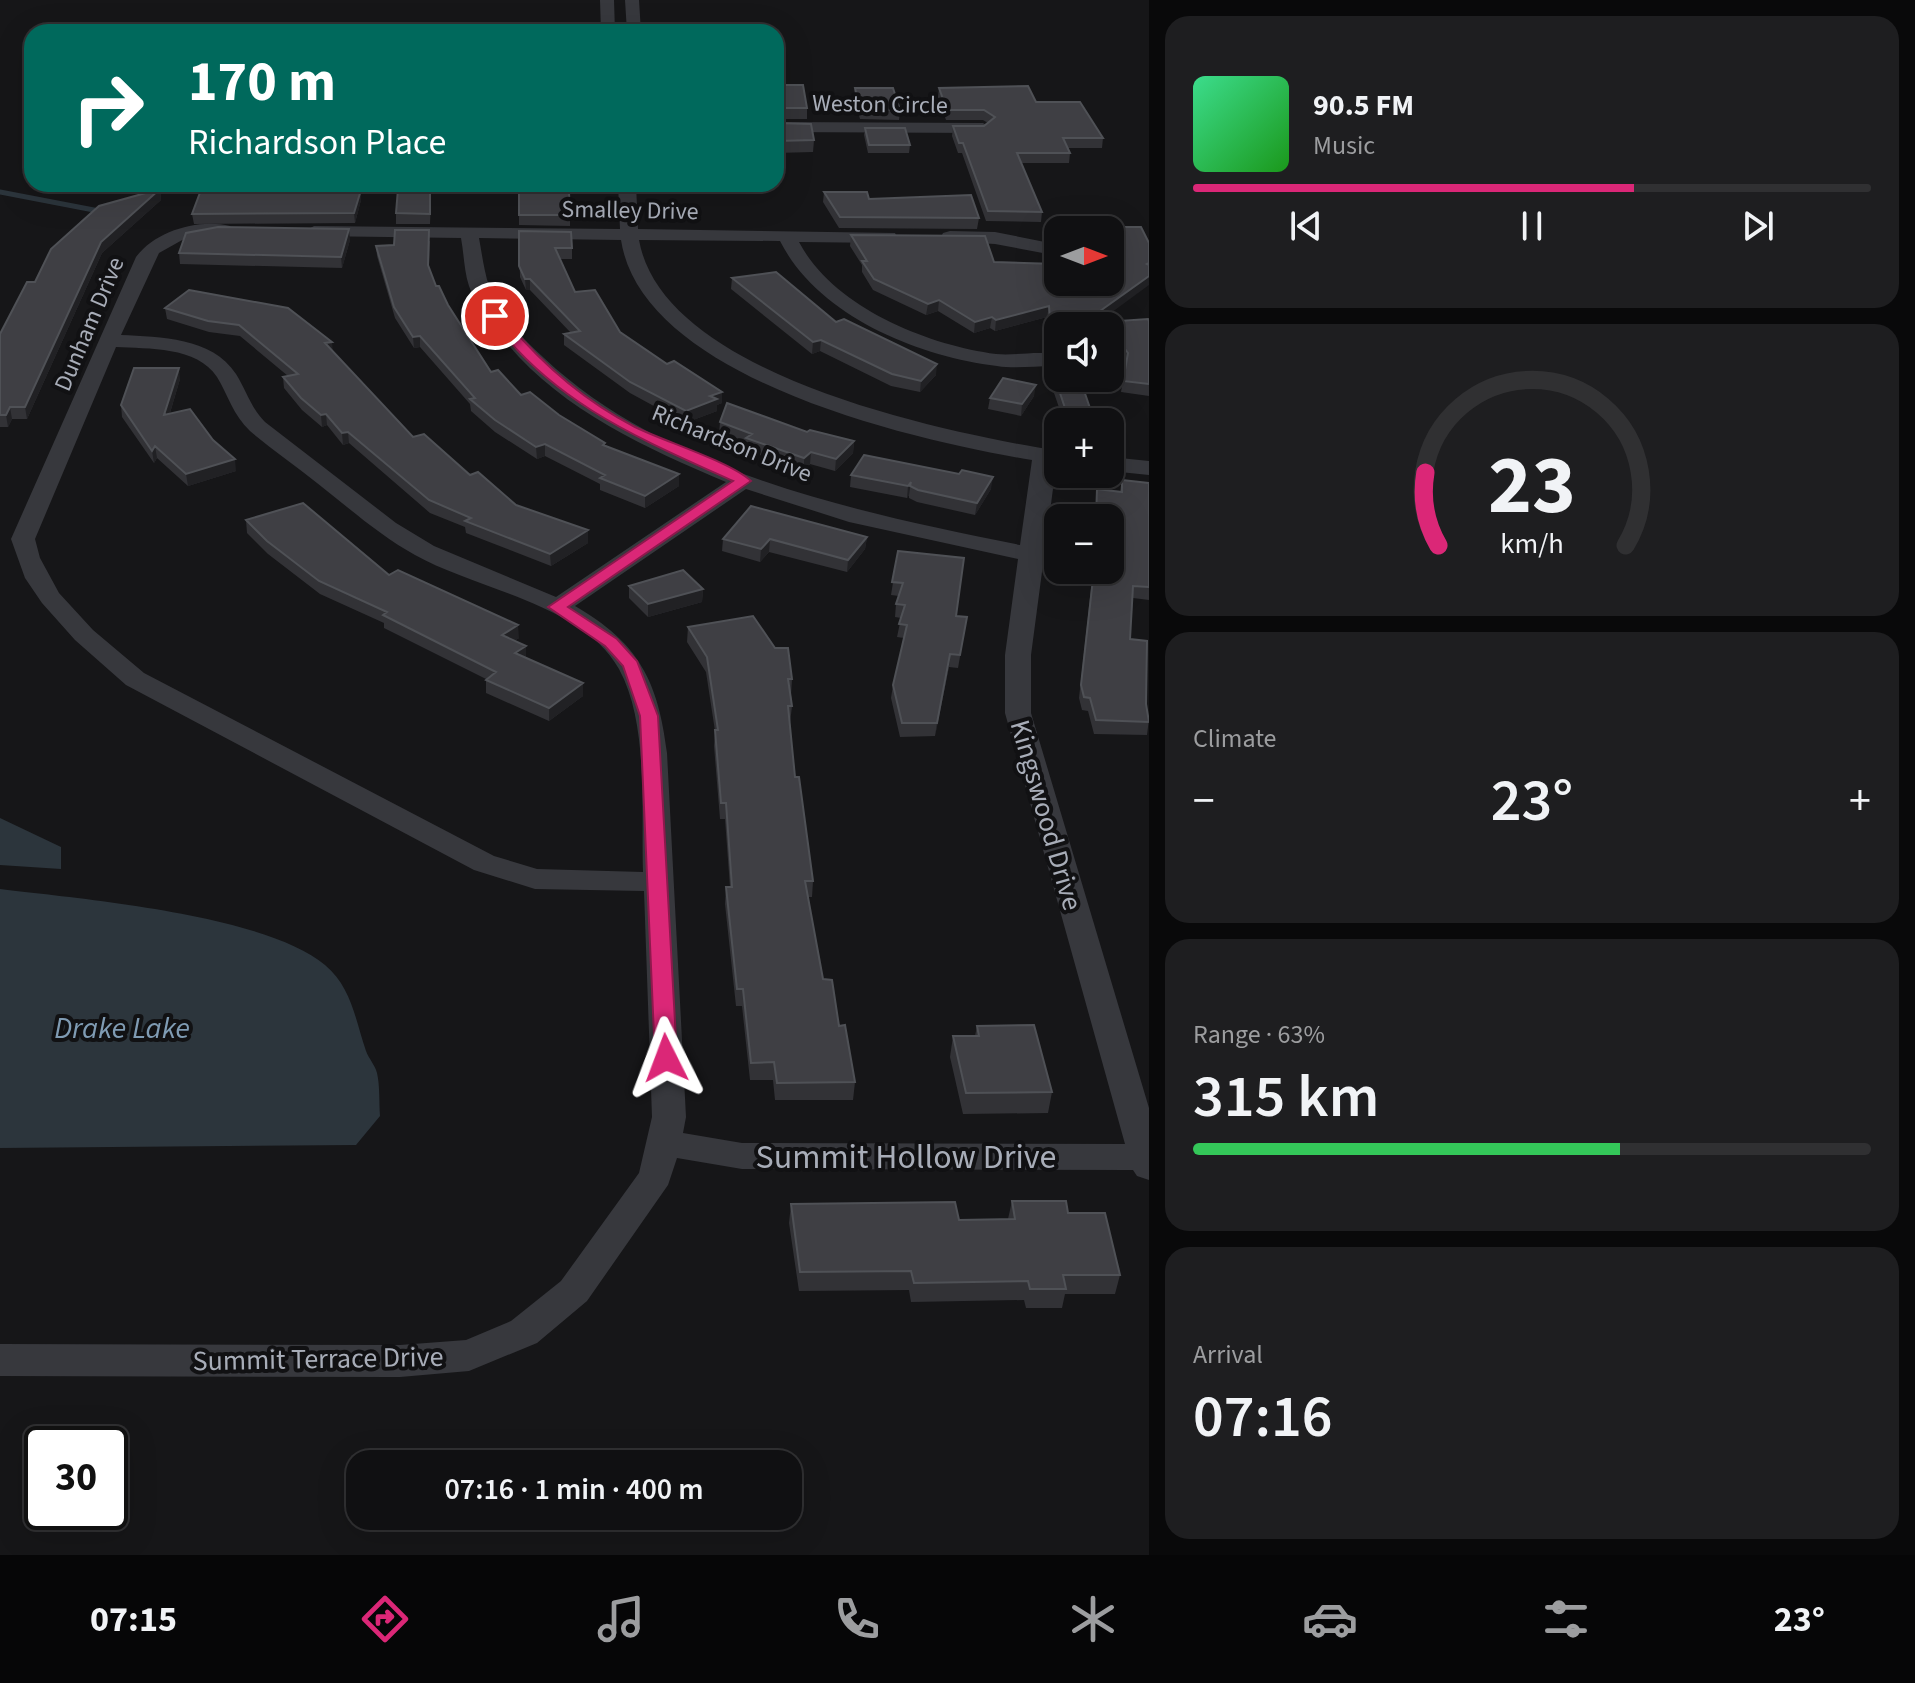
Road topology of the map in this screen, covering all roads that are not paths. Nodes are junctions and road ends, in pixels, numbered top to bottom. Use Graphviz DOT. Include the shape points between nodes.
graph roads {
  1 [pos="607,0"];
  2 [pos="632,0"];
  3 [pos="608,24"];
  4 [pos="634,24"];
  5 [pos="784,127"];
  6 [pos="983,128"];
  7 [pos="627,192"];
  8 [pos="243,230"];
  9 [pos="299,231"];
  10 [pos="469,232"];
  11 [pos="630,233"];
  12 [pos="787,236"];
  13 [pos="907,237"];
  14 [pos="937,237"];
  15 [pos="1044,247"];
  16 [pos="111,341"];
  17 [pos="1044,360"];
  18 [pos="1044,456"];
  19 [pos="1124,465"];
  20 [pos="1149,468"];
  21 [pos="743,481"];
  22 [pos="1044,488"];
  23 [pos="12,539"];
  24 [pos="1030,554"];
  25 [pos="557,607"];
  26 [pos="658,882"];
  27 [pos="665,1143"];
  28 [pos="1148,1160"];
  29 [pos="0,1360"];
  1 -- 3 [label="street"];
  2 -- 4 [label="street"];
  5 -- 6 [label="street, Weston Circle"];
  7 -- 11 [label="street"];
  8 -- 16 [label="street, Dunham Drive" via="196,232 163,241 145,257"];
  9 -- 10 [label="street, Smalley Drive"];
  10 -- 11 [label="street, Smalley Drive"];
  10 -- 21 [label="street, Richardson Drive" via="470,263 485,302 538,366 628,429"];
  11 -- 12 [label="street, Smalley Drive"];
  11 -- 18 [label="street" via="640,275 666,309 710,345 821,399 885,421"];
  12 -- 13 [label="street, Smalley Drive"];
  12 -- 17 [label="street" via="815,279 841,300 892,327 996,360"];
  14 -- 15 [label="street" via="995,238"];
  16 -- 23 [label="street, Dunham Drive" via="71,434"];
  16 -- 25 [label="street, Summit Terrace Drive" via="174,346 211,359 222,368 250,419 401,537"];
  19 -- 20 [label="street"];
  21 -- 24 [label="street, Richardson Drive" via="879,523"];
  21 -- 25 [label="street"];
  22 -- 24 [label="street, Kingswood Drive"];
  23 -- 26 [label="street" via="43,588 105,655 135,679 484,863 535,879"];
  24 -- 28 [label="street, Kingswood Drive" via="1018,655 1018,713"];
  25 -- 26 [label="street, Summit Terrace Drive" via="611,642 631,665 642,689 653,753"];
  26 -- 27 [label="street, Summit Terrace Drive" via="669,1117"];
  27 -- 28 [label="street, Summit Hollow Drive" via="742,1156"];
  27 -- 29 [label="street, Summit Terrace Drive" via="656,1176 574,1291 524,1332 469,1355 400,1361"];
}
